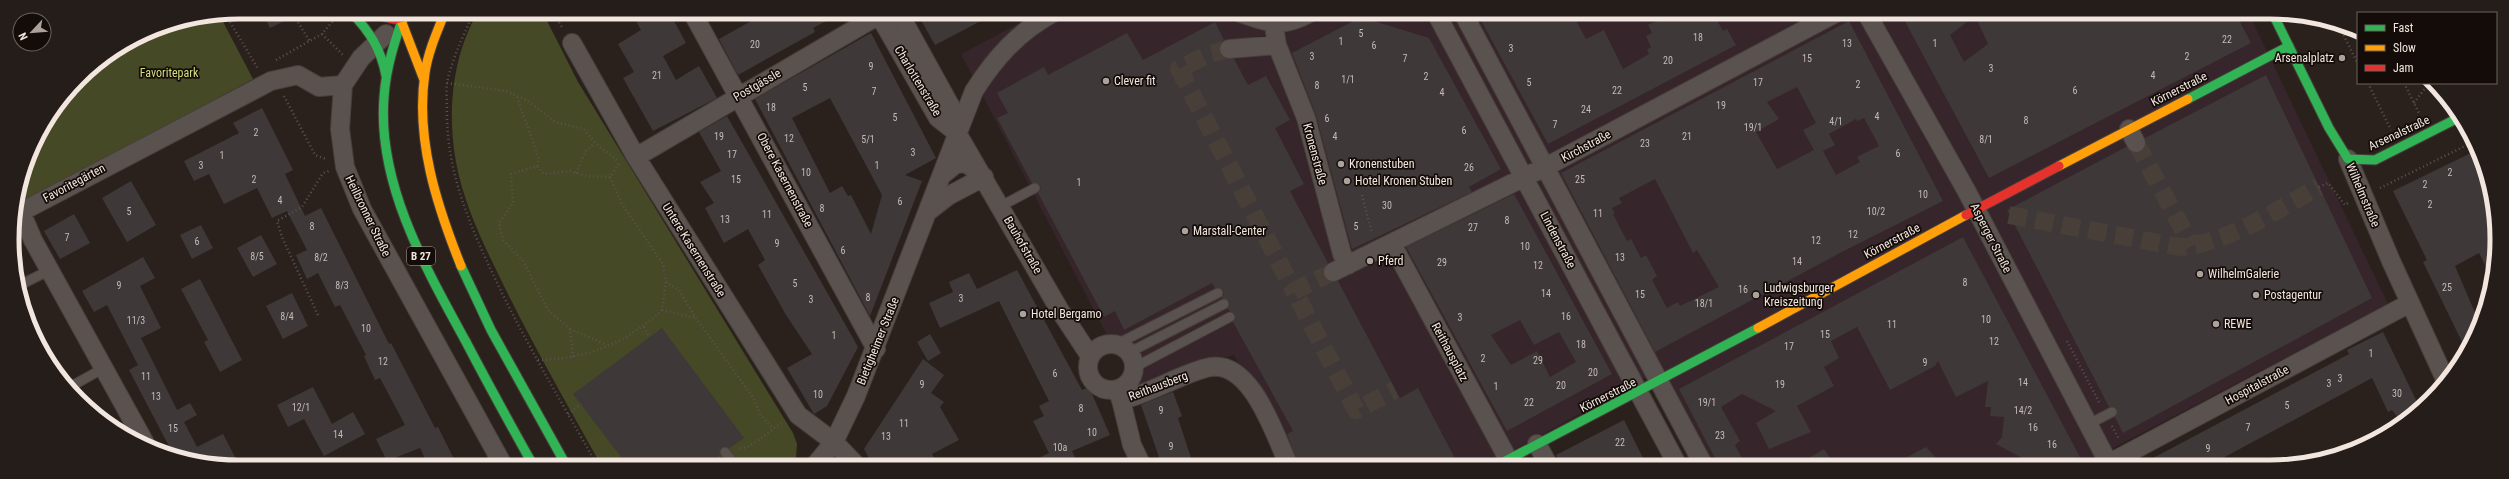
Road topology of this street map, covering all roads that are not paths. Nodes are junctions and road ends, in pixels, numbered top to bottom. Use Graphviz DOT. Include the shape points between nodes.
graph roads {
  1 [pos="357,19"];
  2 [pos="397,19"];
  3 [pos="399,19"];
  4 [pos="401,19"];
  5 [pos="442,19"];
  6 [pos="696,19"];
  7 [pos="869,19"];
  8 [pos="881,19"];
  9 [pos="902,19"];
  10 [pos="1042,19"];
  11 [pos="1273,19"];
  12 [pos="1276,19"];
  13 [pos="1295,19"];
  14 [pos="1439,19"];
  15 [pos="1466,19"];
  16 [pos="1819,19"];
  17 [pos="1870,19"];
  18 [pos="2276,19"];
  19 [pos="377,43"];
  20 [pos="572,43"];
  21 [pos="1277,45"];
  22 [pos="2289,46"];
  23 [pos="1229,49"];
  24 [pos="386,76"];
  25 [pos="424,80"];
  26 [pos="343,85"];
  27 [pos="739,95"];
  28 [pos="2455,120"];
  29 [pos="957,132"];
  30 [pos="2348,159"];
  31 [pos="628,160"];
  32 [pos="1544,168"];
  33 [pos="941,176"];
  34 [pos="984,177"];
  35 [pos="1524,178"];
  36 [pos="1035,188"];
  37 [pos="1001,206"];
  38 [pos="1976,209"];
  39 [pos="930,210"];
  40 [pos="1385,247"];
  41 [pos="1341,268"];
  42 [pos="50,270"];
  43 [pos="23,283"];
  44 [pos="1218,293"];
  45 [pos="2410,303"];
  46 [pos="1224,304"];
  47 [pos="1230,317"];
  48 [pos="461,334"];
  49 [pos="438,347"];
  50 [pos="876,349"];
  51 [pos="1127,354"];
  52 [pos="1090,356"];
  53 [pos="104,368"];
  54 [pos="2443,375"];
  55 [pos="1658,382"];
  56 [pos="74,385"];
  57 [pos="1640,392"];
  58 [pos="1119,395"];
  59 [pos="2112,412"];
  60 [pos="2087,425"];
  61 [pos="140,436"];
  62 [pos="834,442"];
  63 [pos="1537,444"];
  64 [pos="725,452"];
  65 [pos="500,460"];
  66 [pos="530,460"];
  67 [pos="563,460"];
  68 [pos="731,460"];
  69 [pos="820,460"];
  70 [pos="851,460"];
  71 [pos="1139,460"];
  72 [pos="1286,460"];
  73 [pos="1500,460"];
  74 [pos="1508,460"];
  75 [pos="1546,460"];
  76 [pos="1675,460"];
  77 [pos="1701,460"];
  78 [pos="2104,460"];
  79 [pos="2118,460"];
  1 -- 19 [label="main road"];
  2 -- 19 [label="street, Heilbronner Straße"];
  3 -- 24 [label="main road, B 27"];
  4 -- 25 [label="main road"];
  5 -- 25 [label="main road, B 27" via="433,43"];
  6 -- 27 [label="street, Obere Kasernenstraße"];
  7 -- 27 [label="street, Postgässle"];
  8 -- 29 [label="street, Charlottenstraße" via="938,118"];
  9 -- 29 [label="street, Charlottenstraße" via="951,107"];
  10 -- 29 [label="street, Bietigheimer Straße" via="990,64 974,91"];
  11 -- 21 [label="street, Kronenstraße"];
  12 -- 13 [label="street" via="1287,22"];
  14 -- 35 [label="street, Lindenstraße"];
  15 -- 32 [label="street, Lindenstraße"];
  16 -- 32 [label="street, Kirchstraße"];
  17 -- 38 [label="street, Asperger Straße"];
  18 -- 22 [label="main road, Wilhelmstraße"];
  19 -- 24 [label="main road" via="383,54"];
  19 -- 26 [label="street, Heilbronner Straße" via="361,58"];
  20 -- 31 [label="street, Untere Kasernenstraße"];
  21 -- 23 [label="street"];
  21 -- 41 [label="street, Kronenstraße" via="1306,118 1342,254"];
  22 -- 30 [label="main road, Wilhelmstraße" via="2328,128"];
  22 -- 38 [label="main road, Körnerstraße" via="2132,136"];
  24 -- 48 [label="main road, B 27" via="386,152 395,189 430,277"];
  25 -- 67 [label="main road, B 27" via="422,96 427,161 435,199 449,239 490,327"];
  26 -- 42 [label="street, Favoritegärten" via="319,87 298,75 268,73 21,212"];
  26 -- 49 [label="street, Heilbronner Straße" via="340,129 345,167 362,210"];
  27 -- 31 [label="street, Postgässle"];
  27 -- 50 [label="street, Obere Kasernenstraße"];
  28 -- 30 [label="main road, Arsenalstraße" via="2375,160"];
  29 -- 33 [label="street, Bietigheimer Straße"];
  29 -- 34 [label="street, Bauhofstraße"];
  30 -- 45 [label="street, Wilhelmstraße"];
  31 -- 62 [label="street, Untere Kasernenstraße" via="798,415"];
  32 -- 35 [label="street, Kirchstraße"];
  32 -- 55 [label="street, Lindenstraße"];
  33 -- 34 [label="street" via="956,164 966,163"];
  33 -- 39 [label="street, Bietigheimer Straße"];
  34 -- 37 [label="street, Bauhofstraße"];
  34 -- 39 [label="street" via="948,196"];
  35 -- 40 [label="street, Kirchstraße"];
  35 -- 57 [label="street, Lindenstraße"];
  36 -- 37 [label="lane"];
  37 -- 52 [label="street, Bauhofstraße" via="1059,309"];
  38 -- 55 [label="main road, Körnerstraße"];
  38 -- 60 [label="street, Asperger Straße"];
  39 -- 50 [label="street, Bietigheimer Straße"];
  40 -- 41 [label="street, Kirchstraße"];
  40 -- 73 [label="street, Reithausplatz"];
  42 -- 43 [label="lane"];
  42 -- 53 [label="street, Favoritegärten"];
  44 -- 51 [label="lane"];
  45 -- 54 [label="street, Wilhelmstraße"];
  45 -- 79 [label="street, Hospitalstraße"];
  46 -- 51 [label="lane"];
  47 -- 51 [label="lane"];
  48 -- 49 [label="street"];
  48 -- 66 [label="main road, B 27"];
  49 -- 65 [label="street, Heilbronner Straße"];
  50 -- 62 [label="street, Bietigheimer Straße"];
  51 -- 52 [label="street" via="1102,345"];
  51 -- 58 [label="street" via="1130,382"];
  52 -- 58 [label="street" via="1088,371 1095,384"];
  53 -- 56 [label="lane"];
  53 -- 61 [label="street, Favoritegärten"];
  55 -- 57 [label="main road, Körnerstraße"];
  55 -- 77 [label="street, Lindenstraße"];
  57 -- 63 [label="main road, Körnerstraße"];
  57 -- 76 [label="street, Lindenstraße"];
  58 -- 71 [label="street" via="1132,445"];
  58 -- 72 [label="street, Reithausberg" via="1138,397 1206,367 1219,365 1233,370 1244,380 1264,412"];
  59 -- 60 [label="lane"];
  60 -- 78 [label="street, Asperger Straße"];
  62 -- 69 [label="street, Bietigheimer Straße"];
  62 -- 70 [label="street, Untere Kasernenstraße"];
  63 -- 74 [label="main road, Körnerstraße"];
  63 -- 75 [label="street"];
  64 -- 68 [label="lane"];
}
